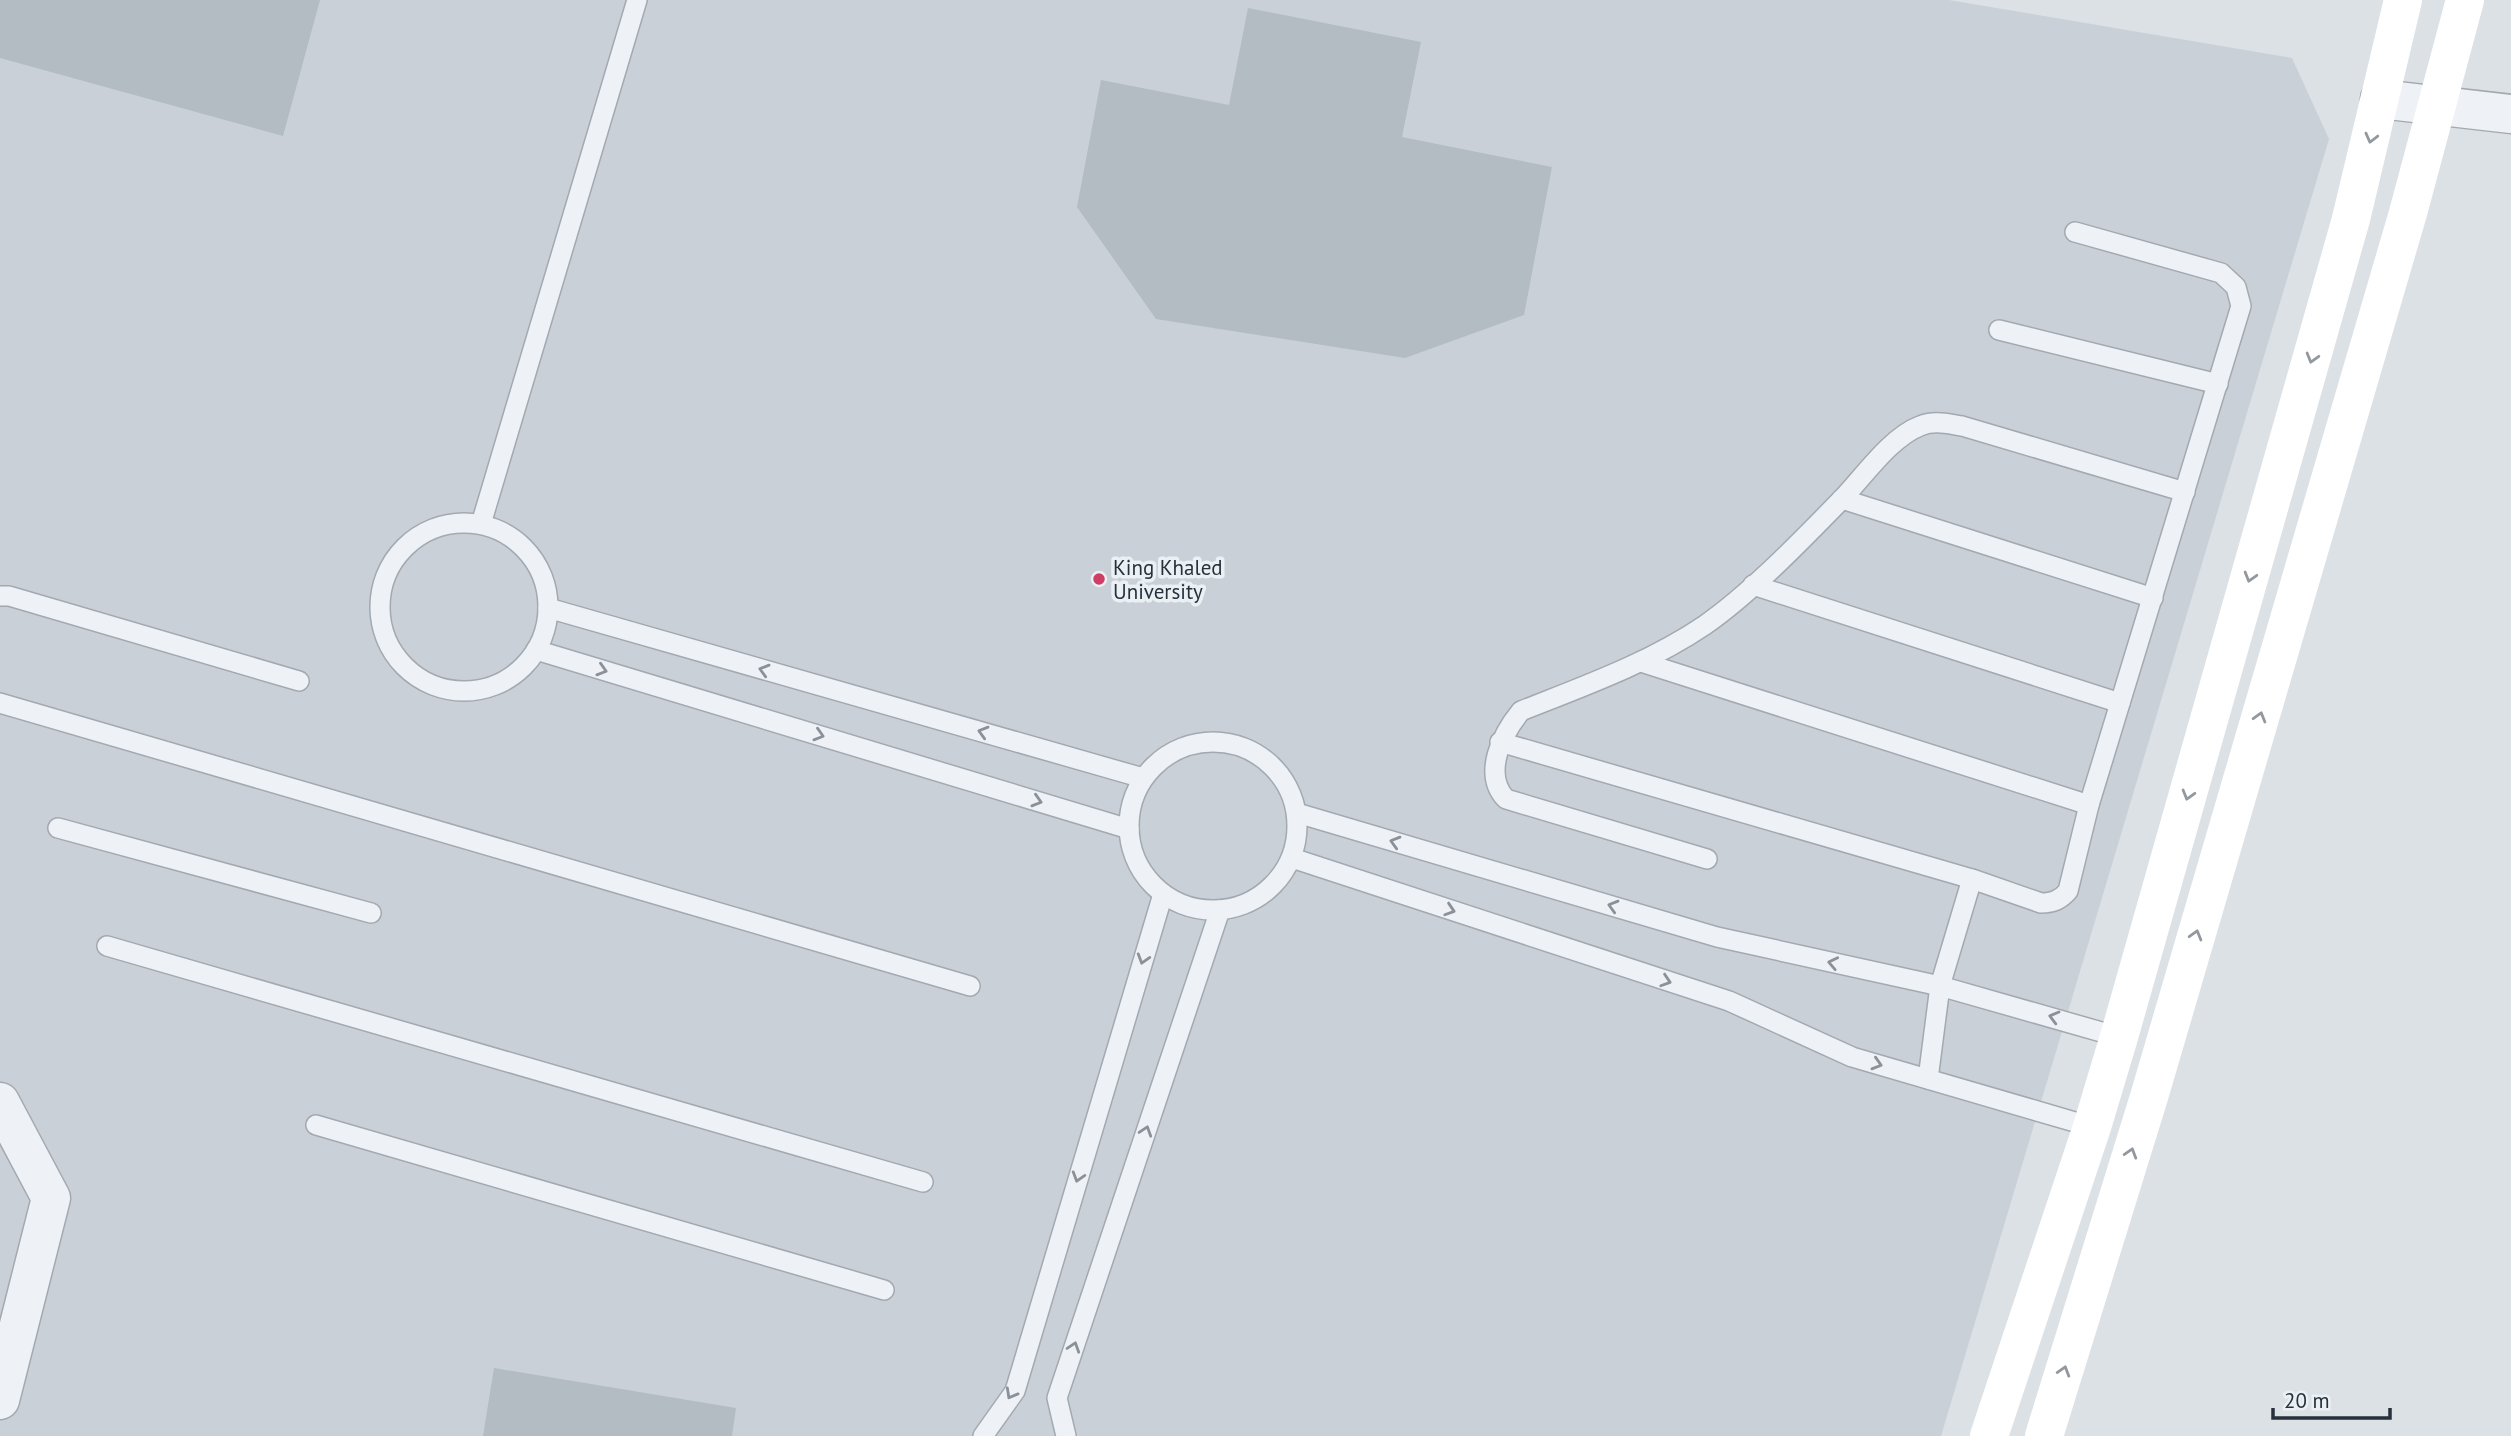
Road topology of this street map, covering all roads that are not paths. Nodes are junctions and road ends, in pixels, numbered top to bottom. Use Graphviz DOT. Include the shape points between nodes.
graph roads {
  1 [pos="637,0"];
  2 [pos="2403,0"];
  3 [pos="2422,0"];
  4 [pos="2464,4"];
  5 [pos="2380,99"];
  6 [pos="2437,106"];
  7 [pos="2511,114"];
  8 [pos="2075,232"];
  9 [pos="1999,330"];
  10 [pos="2218,384"];
  11 [pos="2185,492"];
  12 [pos="1842,499"];
  13 [pos="481,524"];
  14 [pos="1753,585"];
  15 [pos="0,596"];
  16 [pos="2153,598"];
  17 [pos="548,608"];
  18 [pos="536,650"];
  19 [pos="1641,662"];
  20 [pos="299,681"];
  21 [pos="0,703"];
  22 [pos="2120,703"];
  23 [pos="1500,742"];
  24 [pos="1143,778"];
  25 [pos="2089,805"];
  26 [pos="1297,813"];
  27 [pos="58,828"];
  28 [pos="1129,829"];
  29 [pos="1292,858"];
  30 [pos="1707,859"];
  31 [pos="1972,879"];
  32 [pos="1163,894"];
  33 [pos="1220,910"];
  34 [pos="371,913"];
  35 [pos="107,946"];
  36 [pos="970,986"];
  37 [pos="1940,986"];
  38 [pos="2119,1037"];
  39 [pos="1928,1079"];
  40 [pos="0,1102"];
  41 [pos="316,1125"];
  42 [pos="2092,1126"];
  43 [pos="923,1182"];
  44 [pos="884,1290"];
  45 [pos="0,1399"];
  46 [pos="983,1436"];
  47 [pos="1066,1436"];
  48 [pos="1989,1436"];
  49 [pos="2044,1436"];
  1 -- 13 [label="lane"];
  2 -- 5 [label="main road"];
  3 -- 4 [label="main road"];
  4 -- 6 [label="main road"];
  5 -- 6 [label="street"];
  5 -- 38 [label="main road, one-way" via="2347,233"];
  6 -- 7 [label="street"];
  49 -- 6 [label="main road, one-way" via="2153,1083"];
  8 -- 10 [label="lane" via="2221,273 2236,287 2241,306"];
  9 -- 10 [label="lane"];
  10 -- 11 [label="lane"];
  11 -- 12 [label="lane" via="1939,422 1921,425 1900,437"];
  11 -- 16 [label="lane"];
  12 -- 14 [label="lane"];
  12 -- 16 [label="lane"];
  13 -- 17 [label="lane" via="507,535 530,554 544,579"];
  13 -- 18 [label="lane" via="436,527 415,537 398,553 380,594 386,638 412,673 455,690 478,690 502,682 522,669"];
  14 -- 19 [label="lane" via="1706,625"];
  14 -- 22 [label="lane"];
  15 -- 20 [label="lane"];
  16 -- 22 [label="lane"];
  17 -- 18 [label="lane"];
  24 -- 17 [label="lane, one-way"];
  18 -- 28 [label="lane, one-way"];
  19 -- 23 [label="lane" via="1521,711"];
  19 -- 25 [label="lane"];
  21 -- 36 [label="lane"];
  22 -- 25 [label="lane"];
  23 -- 30 [label="lane" via="1494,781 1506,799"];
  23 -- 31 [label="lane"];
  24 -- 26 [label="lane" via="1163,758 1188,744 1217,741 1245,747 1270,763 1287,786"];
  24 -- 28 [label="lane" via="1132,802"];
  25 -- 31 [label="lane" via="2068,891 2062,898 2041,903"];
  26 -- 29 [label="lane"];
  37 -- 26 [label="lane, one-way" via="1717,937"];
  27 -- 34 [label="lane"];
  28 -- 32 [label="lane" via="1133,854 1145,876"];
  29 -- 33 [label="lane" via="1264,894"];
  29 -- 39 [label="lane, one-way" via="1729,1001 1852,1057"];
  31 -- 37 [label="lane"];
  32 -- 33 [label="lane" via="1200,909"];
  32 -- 46 [label="lane, one-way" via="1014,1391"];
  47 -- 33 [label="lane, one-way" via="1057,1398"];
  35 -- 43 [label="lane"];
  38 -- 37 [label="lane, one-way"];
  37 -- 39 [label="lane"];
  38 -- 42 [label="main road"];
  39 -- 42 [label="lane"];
  40 -- 45 [label="street" via="51,1198"];
  41 -- 44 [label="lane"];
  42 -- 48 [label="main road"];
}
